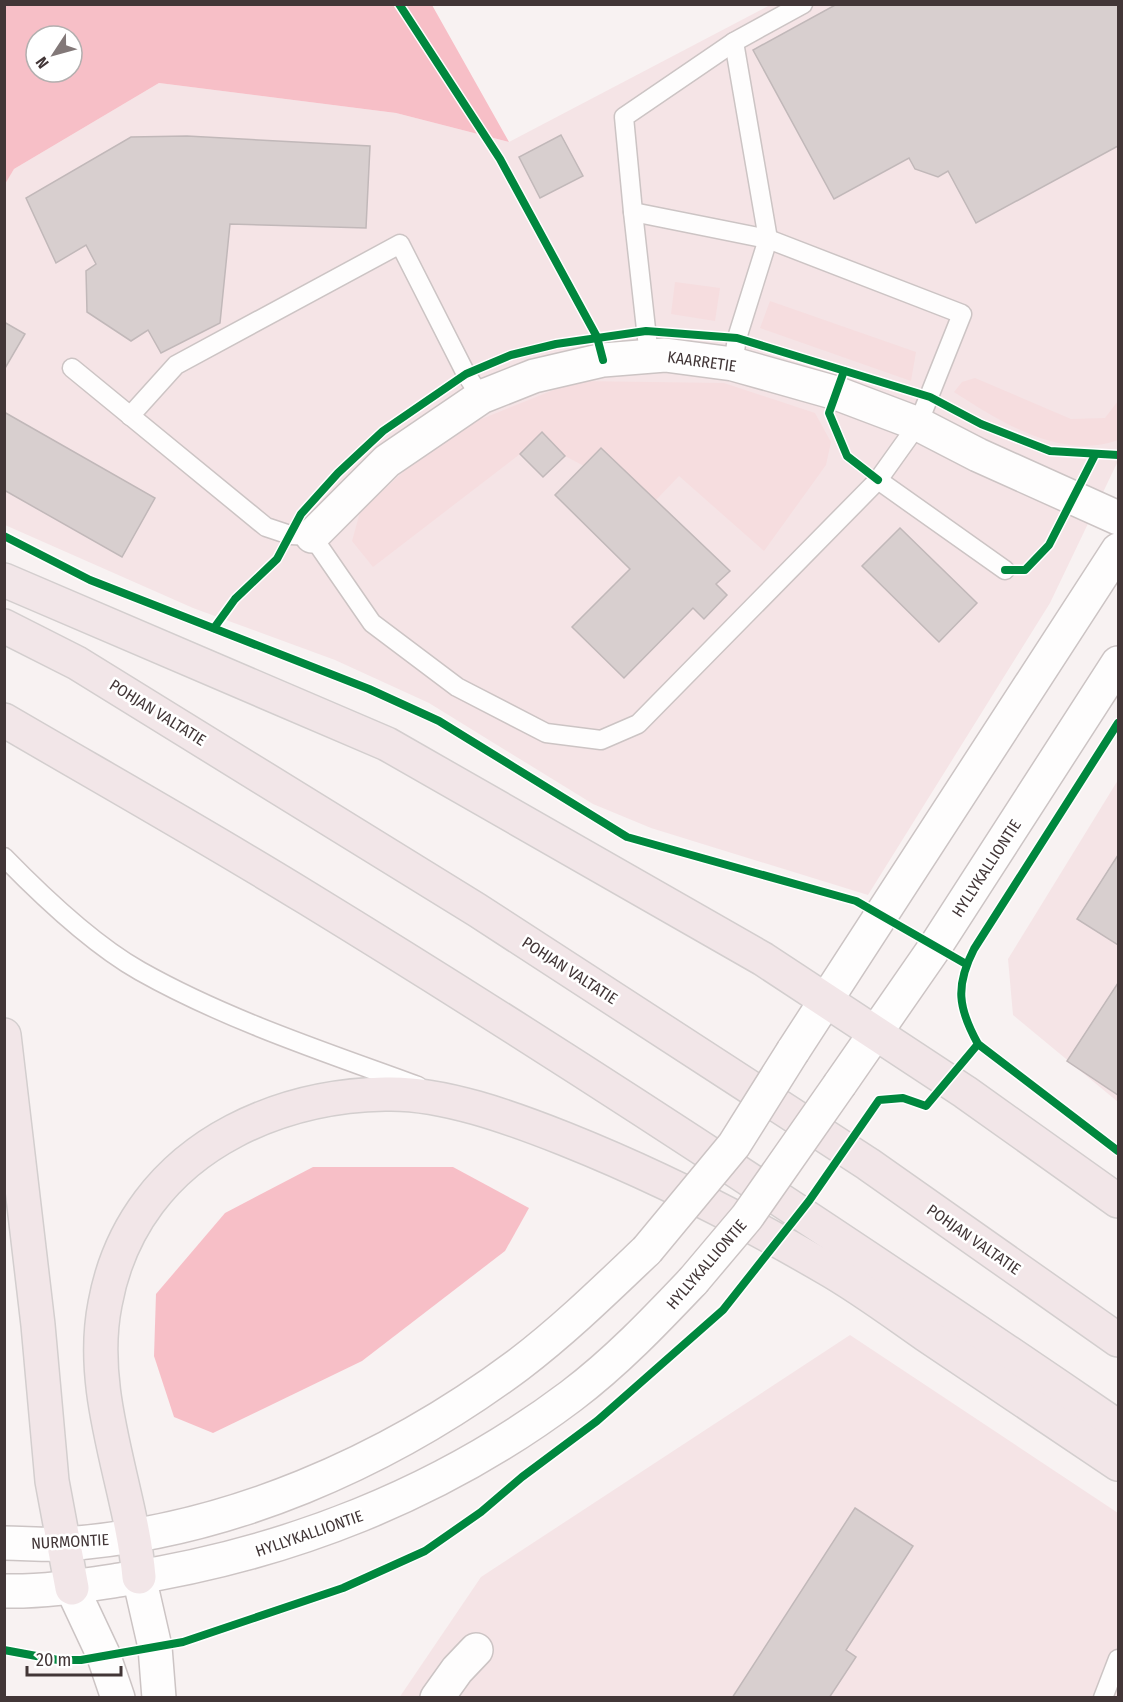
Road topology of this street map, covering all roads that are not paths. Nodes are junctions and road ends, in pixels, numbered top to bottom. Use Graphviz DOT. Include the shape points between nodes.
graph roads {
  1 [pos="803,4"];
  2 [pos="734,42"];
  3 [pos="633,212"];
  4 [pos="768,239"];
  5 [pos="649,356"];
  6 [pos="733,364"];
  7 [pos="72,368"];
  8 [pos="481,397"];
  9 [pos="130,416"];
  10 [pos="918,424"];
  11 [pos="878,480"];
  12 [pos="1119,518"];
  13 [pos="312,536"];
  14 [pos="1119,550"];
  15 [pos="1005,570"];
  16 [pos="4,580"];
  17 [pos="4,626"];
  18 [pos="1119,663"];
  19 [pos="4,720"];
  20 [pos="4,857"];
  21 [pos="826,1000"];
  22 [pos="876,1033"];
  23 [pos="4,1035"];
  24 [pos="464,1104"];
  25 [pos="1119,1201"];
  26 [pos="1119,1340"];
  27 [pos="1119,1427"];
  28 [pos="1119,1464"];
  29 [pos="135,1536"];
  30 [pos="4,1543"];
  31 [pos="62,1544"];
  32 [pos="139,1577"];
  33 [pos="72,1588"];
  34 [pos="4,1591"];
  35 [pos="476,1650"];
  36 [pos="1119,1659"];
  37 [pos="118,1698"];
  38 [pos="159,1698"];
  39 [pos="437,1698"];
  40 [pos="1103,1698"];
  1 -- 2 [label="lane"];
  2 -- 3 [label="lane" via="624,117"];
  2 -- 4 [label="lane"];
  3 -- 4 [label="lane"];
  3 -- 5 [label="lane"];
  4 -- 6 [label="lane" via="737,338"];
  4 -- 10 [label="lane" via="962,314"];
  5 -- 6 [label="main road, KAARRETIE"];
  5 -- 8 [label="main road, KAARRETIE" via="603,360 534,376"];
  6 -- 10 [label="main road, KAARRETIE" via="836,393"];
  7 -- 9 [label="lane"];
  8 -- 9 [label="lane" via="400,244 176,365"];
  8 -- 13 [label="main road, KAARRETIE" via="387,461"];
  9 -- 13 [label="lane" via="266,527 290,535"];
  10 -- 11 [label="lane"];
  10 -- 12 [label="main road, KAARRETIE"];
  11 -- 13 [label="lane" via="638,724 601,740 546,733 457,687 372,623"];
  11 -- 15 [label="lane"];
  14 -- 21 [label="main road"];
  16 -- 21 [label="highway" via="387,744 763,959"];
  17 -- 26 [label="highway, POHJAN VALTATIE" via="77,663 477,910 868,1164"];
  18 -- 22 [label="main road, HYLLYKALLIONTIE"];
  19 -- 27 [label="highway" via="307,898 622,1096 864,1253"];
  20 -- 24 [label="lane" via="82,929 139,971 217,1009"];
  21 -- 22 [label="highway"];
  21 -- 29 [label="main road, bridge" via="734,1145 647,1250 518,1364 438,1420 349,1466 199,1523"];
  22 -- 25 [label="highway"];
  22 -- 32 [label="main road, HYLLYKALLIONTIE, bridge" via="747,1217 641,1336 572,1395 507,1439 359,1517 275,1547 185,1570"];
  23 -- 31 [label="highway"];
  24 -- 28 [label="highway" via="536,1127 635,1167 809,1259"];
  24 -- 29 [label="highway" via="387,1093 328,1099 267,1114 187,1160 147,1202 116,1265 104,1305 102,1347 105,1399"];
  29 -- 31 [label="main road, NURMONTIE"];
  29 -- 32 [label="highway"];
  30 -- 31 [label="main road, NURMONTIE"];
  31 -- 33 [label="highway"];
  32 -- 33 [label="main road, HYLLYKALLIONTIE"];
  32 -- 38 [label="main road" via="155,1647"];
  33 -- 34 [label="main road"];
  33 -- 37 [label="main road" via="103,1654"];
  35 -- 39 [label="main road"];
  36 -- 40 [label="lane"];
}
